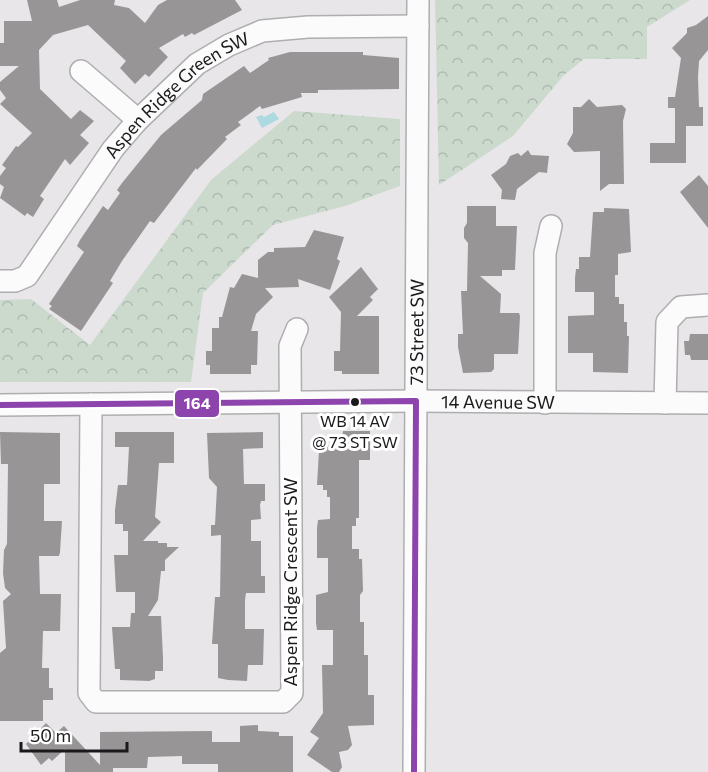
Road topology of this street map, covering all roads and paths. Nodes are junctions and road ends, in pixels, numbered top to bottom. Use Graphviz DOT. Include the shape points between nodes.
graph roads {
  1 [pos="418,0"];
  2 [pos="418,26"];
  3 [pos="81,71"];
  4 [pos="138,120"];
  5 [pos="551,226"];
  6 [pos="0,281"];
  7 [pos="708,306"];
  8 [pos="297,329"];
  9 [pos="416,401"];
  10 [pos="290,403"];
  11 [pos="545,403"];
  12 [pos="665,403"];
  13 [pos="708,403"];
  14 [pos="91,404"];
  15 [pos="0,405"];
  16 [pos="414,772"];
  1 -- 2 [label="street, 73 Street SW"];
  2 -- 4 [label="street, Aspen Ridge Green SW" via="262,31 197,64"];
  2 -- 9 [label="street, 73 Street SW"];
  3 -- 4 [label="street"];
  4 -- 6 [label="street, Aspen Ridge Green SW" via="79,197 27,276"];
  5 -- 11 [label="street" via="545,253"];
  7 -- 12 [label="street" via="681,308 667,321"];
  8 -- 10 [label="street" via="290,346"];
  9 -- 10 [label="street, 14 Avenue SW"];
  9 -- 11 [label="street, 14 Avenue SW"];
  9 -- 16 [label="street, 73 Street SW"];
  10 -- 14 [label="street, 14 Avenue SW"];
  10 -- 14 [label="street, Aspen Ridge Crescent SW" via="292,693 284,702 96,702 89,693"];
  11 -- 12 [label="street, 14 Avenue SW"];
  12 -- 13 [label="street, 14 Avenue SW"];
  14 -- 15 [label="street, 14 Avenue SW"];
}
